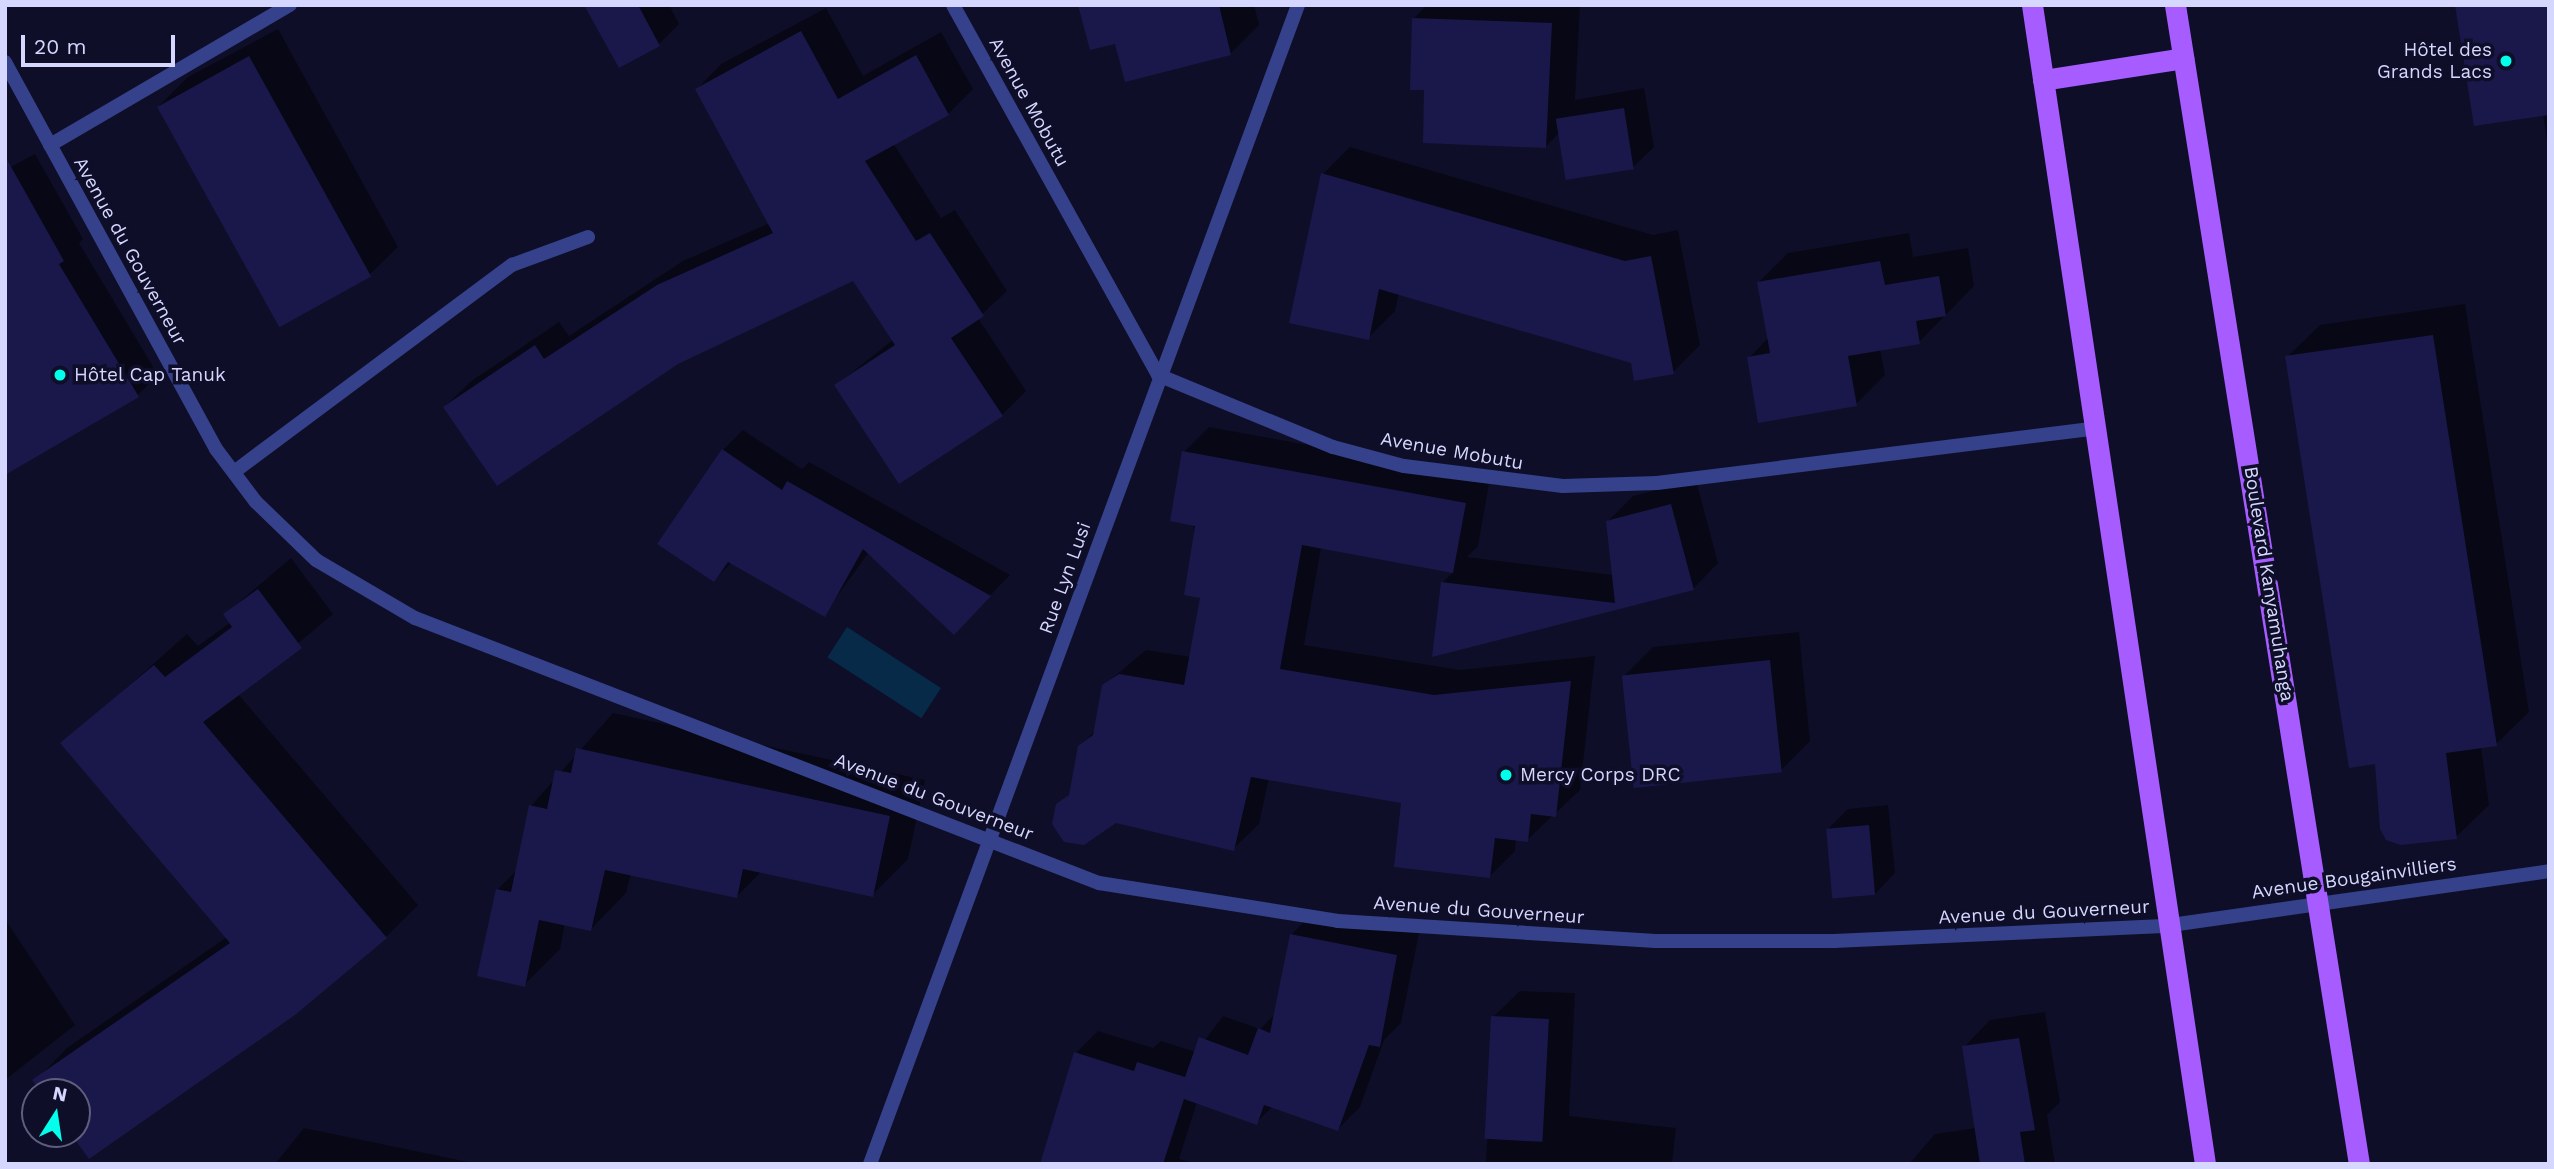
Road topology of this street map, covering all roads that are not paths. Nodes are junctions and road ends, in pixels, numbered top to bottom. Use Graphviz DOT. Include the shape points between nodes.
graph roads {
  1 [pos="290,5"];
  2 [pos="953,5"];
  3 [pos="1298,5"];
  4 [pos="2032,5"];
  5 [pos="2175,5"];
  6 [pos="2183,58"];
  7 [pos="5,62"];
  8 [pos="2043,80"];
  9 [pos="50,145"];
  10 [pos="588,237"];
  11 [pos="1158,375"];
  12 [pos="2091,429"];
  13 [pos="234,472"];
  14 [pos="992,839"];
  15 [pos="2549,871"];
  16 [pos="2320,900"];
  17 [pos="2164,926"];
  18 [pos="870,1164"];
  19 [pos="2204,1164"];
  20 [pos="2359,1164"];
  1 -- 9 [label="street"];
  2 -- 11 [label="street, Avenue Mobutu"];
  3 -- 11 [label="street, Rue Lyn Lusi"];
  4 -- 8 [label="main road"];
  5 -- 6 [label="main road, Boulevard Kanyamuhanga"];
  6 -- 8 [label="main road"];
  6 -- 16 [label="main road, Boulevard Kanyamuhanga"];
  7 -- 9 [label="street, Avenue du Gouverneur"];
  8 -- 12 [label="main road"];
  9 -- 13 [label="street, Avenue du Gouverneur"];
  10 -- 13 [label="street" via="512,265"];
  11 -- 12 [label="street, Avenue Mobutu" via="1356,453 1417,468 1563,486 1657,483"];
  11 -- 14 [label="street, Rue Lyn Lusi"];
  12 -- 17 [label="main road"];
  13 -- 14 [label="street, Avenue du Gouverneur" via="316,559 415,618"];
  14 -- 17 [label="street, Avenue du Gouverneur" via="1099,883 1338,920 1655,941 1834,941"];
  14 -- 18 [label="street, Rue Lyn Lusi"];
  15 -- 16 [label="street, Avenue Bougainvilliers"];
  16 -- 17 [label="street, Avenue Bougainvilliers"];
  16 -- 20 [label="main road, Boulevard Kanyamuhanga"];
  17 -- 19 [label="main road"];
}
